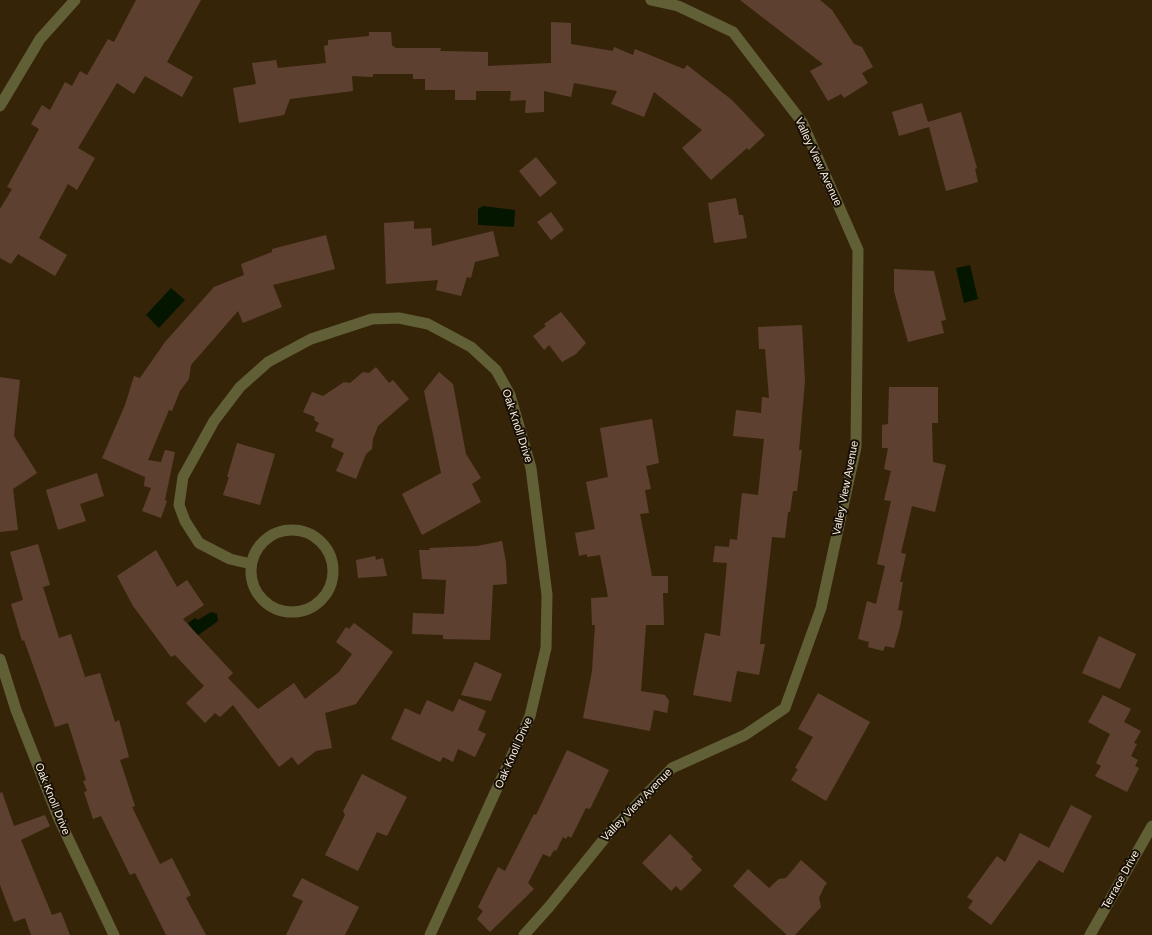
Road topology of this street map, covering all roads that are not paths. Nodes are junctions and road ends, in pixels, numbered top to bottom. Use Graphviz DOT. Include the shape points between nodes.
graph roads {
  1 [pos="75,0"];
  2 [pos="651,0"];
  3 [pos="0,106"];
  4 [pos="251,564"];
  5 [pos="0,658"];
  6 [pos="1152,826"];
  7 [pos="114,935"];
  8 [pos="430,935"];
  9 [pos="524,935"];
  10 [pos="1090,935"];
  1 -- 3 [label="street" via="40,39"];
  2 -- 9 [label="street, Valley View Avenue" via="678,6 733,32 802,122 858,250 856,447 821,608 785,708 745,735 672,768 609,832"];
  4 -- 4 [label="street" via="252,583 262,599 277,609 295,612 312,607 326,594 333,577 332,558 322,542 307,532 289,530 271,535 258,547"];
  4 -- 8 [label="street, Oak Knoll Drive" via="230,559 199,542 185,521 179,506 183,477 214,421 240,386 268,362 311,339 372,319 399,318 428,324 471,347 496,370 510,395 531,468 547,595 546,648 530,716"];
  5 -- 7 [label="street, Oak Knoll Drive" via="16,710 58,817"];
  6 -- 10 [label="street, Terrace Drive"];
}
